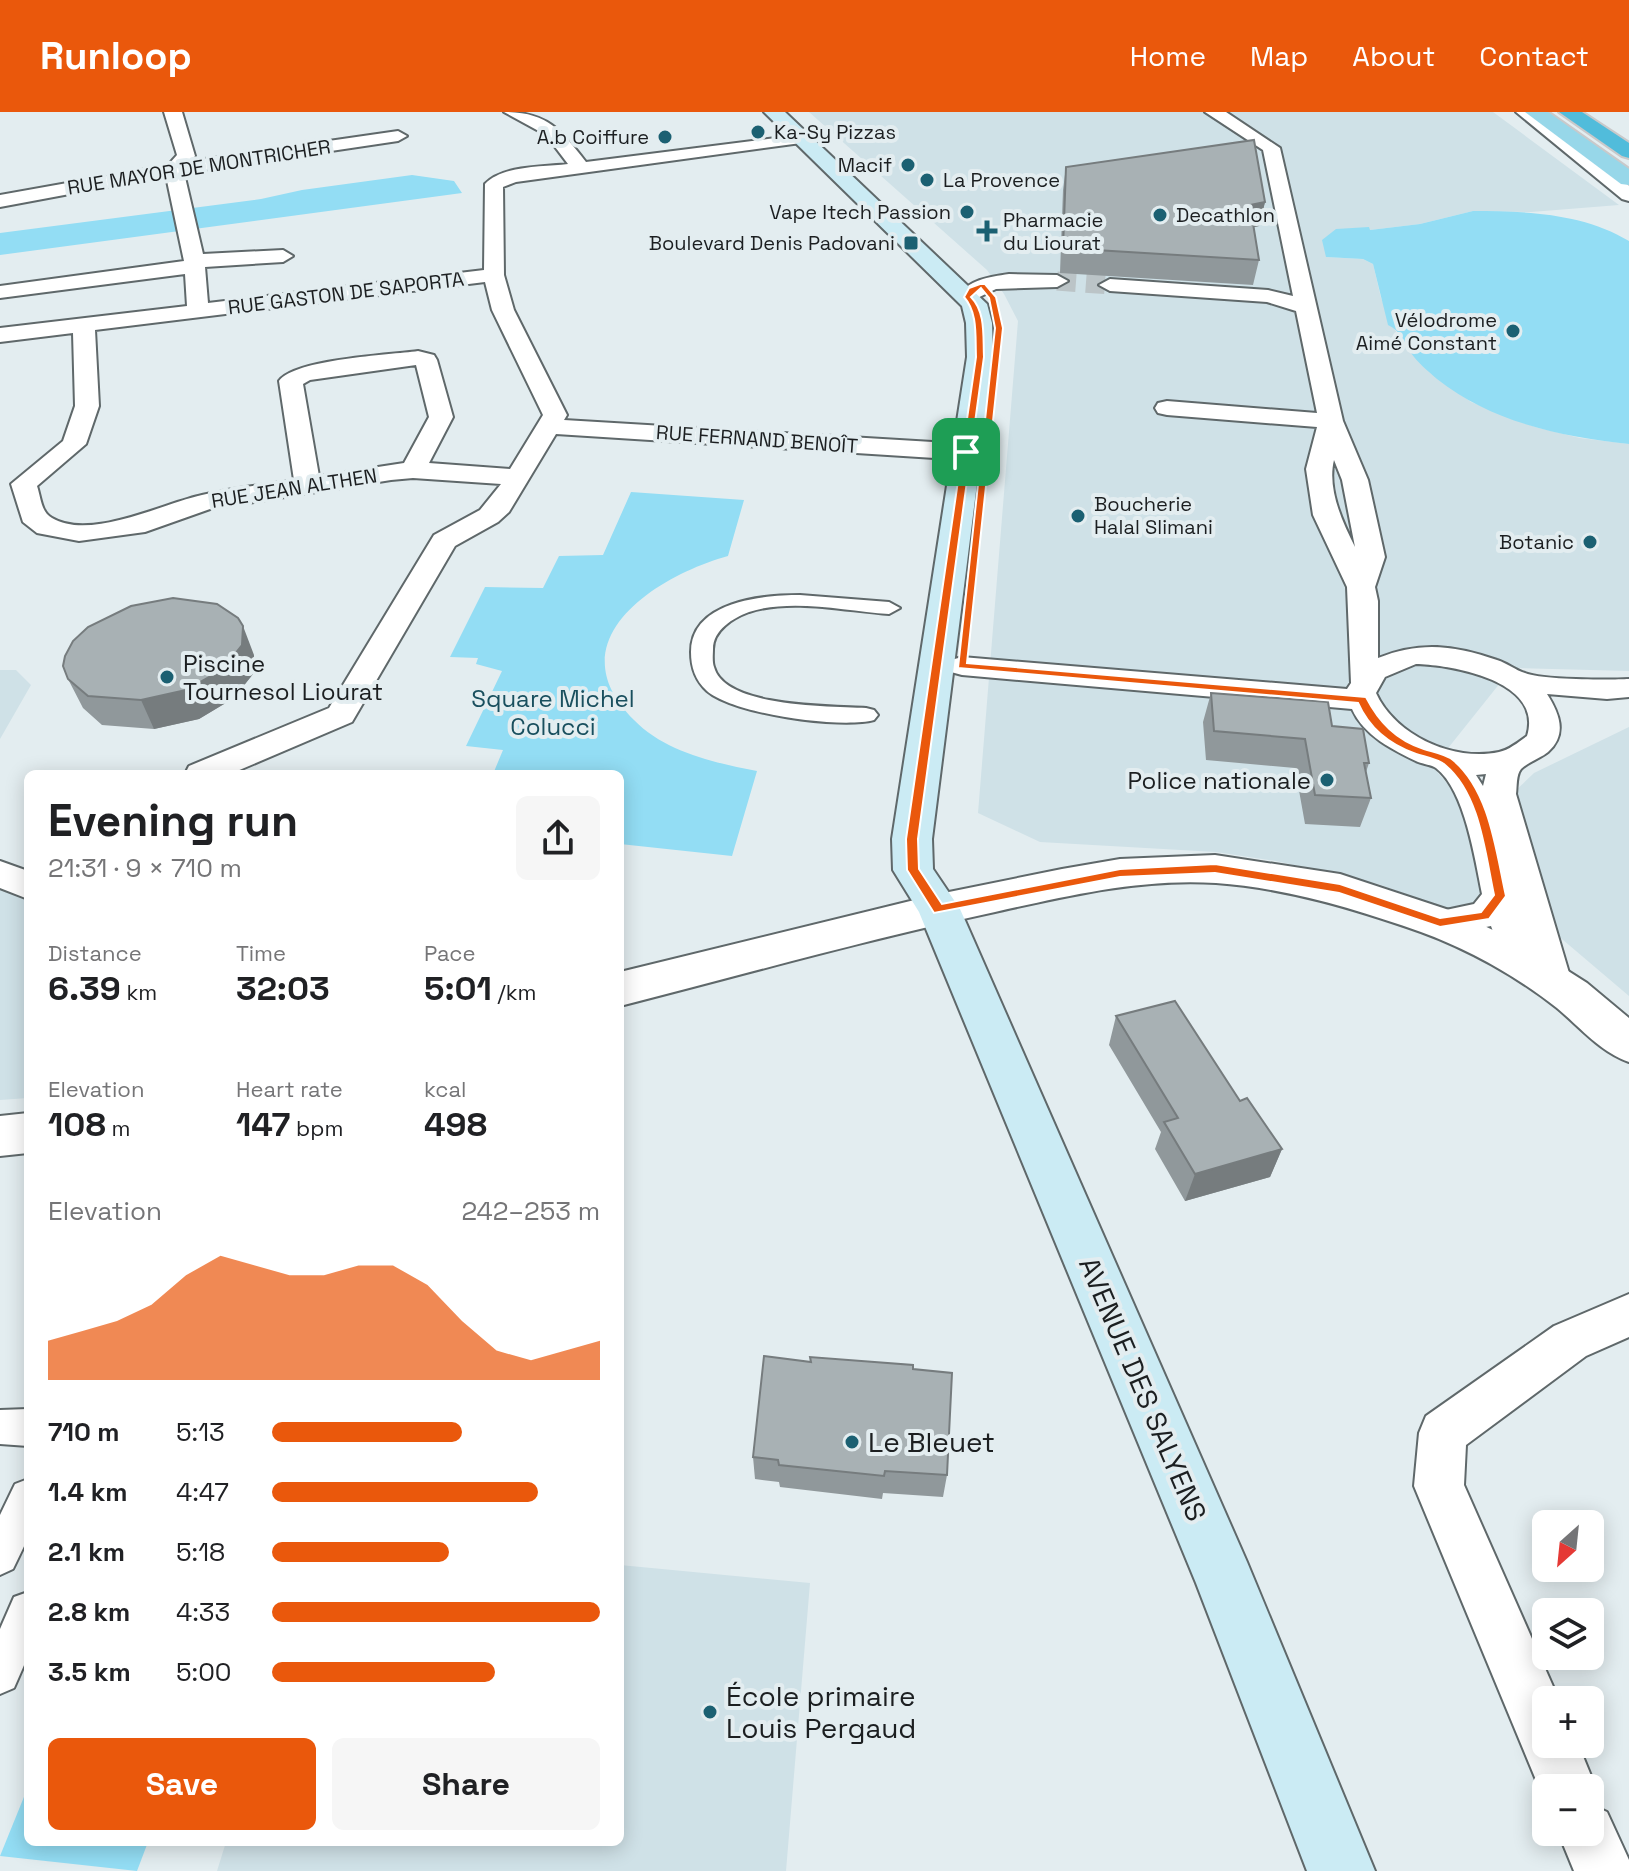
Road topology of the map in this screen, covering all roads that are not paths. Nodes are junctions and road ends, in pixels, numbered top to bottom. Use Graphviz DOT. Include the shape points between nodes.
graph roads {
  1 [pos="173,112"];
  2 [pos="513,112"];
  3 [pos="774,112"];
  4 [pos="1214,112"];
  5 [pos="1525,112"];
  6 [pos="1535,112"];
  7 [pos="1569,112"];
  8 [pos="794,125"];
  9 [pos="398,136"];
  10 [pos="1629,152"];
  11 [pos="581,168"];
  12 [pos="174,169"];
  13 [pos="1629,176"];
  14 [pos="1629,195"];
  15 [pos="0,201"];
  16 [pos="283,256"];
  17 [pos="194,264"];
  18 [pos="494,275"];
  19 [pos="1051,281"];
  20 [pos="1110,285"];
  21 [pos="975,291"];
  22 [pos="0,292"];
  23 [pos="1303,306"];
  24 [pos="198,311"];
  25 [pos="84,327"];
  26 [pos="0,335"];
  27 [pos="1167,408"];
  28 [pos="1331,421"];
  29 [pos="548,426"];
  30 [pos="966,452"];
  31 [pos="413,470"];
  32 [pos="517,477"];
  33 [pos="308,485"];
  34 [pos="1362,594"];
  35 [pos="889,608"];
  36 [pos="1436,655"];
  37 [pos="962,666"];
  38 [pos="1516,682"];
  39 [pos="1629,688"];
  40 [pos="1363,690"];
  41 [pos="1629,699"];
  42 [pos="866,715"];
  43 [pos="1545,721"];
  44 [pos="1447,760"];
  45 [pos="1509,760"];
  46 [pos="210,770"];
  47 [pos="0,873"];
  48 [pos="24,884"];
  49 [pos="1500,896"];
  50 [pos="939,909"];
  51 [pos="1440,923"];
  52 [pos="1537,972"];
  53 [pos="624,988"];
  54 [pos="1629,1044"];
  55 [pos="24,1133"];
  56 [pos="0,1136"];
  57 [pos="1629,1315"];
  58 [pos="24,1505"];
  59 [pos="0,1556"];
  60 [pos="24,1620"];
  61 [pos="0,1674"];
  62 [pos="1532,1703"];
  63 [pos="1593,1846"];
  64 [pos="1341,1871"];
  65 [pos="1604,1871"];
  1 -- 12 [label="street, RUE GASTON DE SAPORTA" via="186,156"];
  2 -- 11 [label="street" via="552,131"];
  3 -- 8 [label="main road"];
  4 -- 23 [label="street" via="1271,148"];
  5 -- 14 [label="street"];
  6 -- 13 [label="main road"];
  7 -- 10 [label="highway"];
  8 -- 11 [label="street"];
  8 -- 21 [label="main road"];
  9 -- 12 [label="street, RUE MAYOR DE MONTRICHER"];
  11 -- 18 [label="street" via="494,184"];
  12 -- 15 [label="street, RUE MAYOR DE MONTRICHER"];
  12 -- 17 [label="street, RUE GASTON DE SAPORTA"];
  16 -- 17 [label="street"];
  17 -- 22 [label="street"];
  17 -- 24 [label="street, RUE GASTON DE SAPORTA"];
  18 -- 24 [label="street, RUE GASTON DE SAPORTA"];
  18 -- 29 [label="street" via="503,310 555,415"];
  19 -- 21 [label="street" via="1006,281"];
  20 -- 23 [label="street" via="1268,296"];
  21 -- 30 [label="main road" via="980,357"];
  21 -- 37 [label="main road" via="993,297 999,328"];
  23 -- 28 [label="street" via="1309,313"];
  24 -- 25 [label="street, RUE GASTON DE SAPORTA"];
  25 -- 26 [label="street, RUE GASTON DE SAPORTA"];
  25 -- 33 [label="street, RUE JEAN ALTHEN" via="87,406 74,444 24,484 32,516 47,527 79,533 145,524 205,502"];
  27 -- 28 [label="street"];
  28 -- 34 [label="street" via="1319,469 1326,515"];
  29 -- 30 [label="street, RUE FERNAND BENOÎT"];
  29 -- 32 [label="street"];
  30 -- 50 [label="main road" via="912,839 913,870"];
  31 -- 32 [label="street, RUE JEAN ALTHEN"];
  31 -- 33 [label="street, RUE JEAN ALTHEN"];
  31 -- 33 [label="street" via="441,417 426,360 418,358 304,374 291,381"];
  32 -- 46 [label="street" via="489,516 444,541 341,715"];
  34 -- 36 [label="street" via="1383,629"];
  34 -- 40 [label="street"];
  35 -- 42 [label="street" via="765,603 728,614 703,643 703,669 733,697 768,707"];
  36 -- 38 [label="street" via="1492,668"];
  36 -- 40 [label="street" via="1391,660 1375,669"];
  37 -- 40 [label="street"];
  37 -- 50 [label="main road" via="939,841"];
  38 -- 39 [label="street"];
  38 -- 43 [label="street" via="1541,708"];
  40 -- 44 [label="street" via="1371,718 1389,736"];
  41 -- 43 [label="street"];
  43 -- 45 [label="street" via="1537,745"];
  44 -- 45 [label="street"];
  44 -- 49 [label="street" via="1470,788 1487,834"];
  45 -- 52 [label="street" via="1499,794"];
  47 -- 48 [label="street"];
  49 -- 51 [label="street" via="1485,915"];
  49 -- 52 [label="street"];
  50 -- 51 [label="street" via="1120,873 1215,869 1340,889"];
  50 -- 53 [label="street"];
  50 -- 64 [label="main road, AVENUE DES SALYENS" via="1226,1583"];
  51 -- 52 [label="street"];
  52 -- 54 [label="street"];
  55 -- 56 [label="street"];
  57 -- 62 [label="street" via="1570,1341 1443,1433 1439,1486"];
  58 -- 59 [label="street"];
  60 -- 61 [label="street"];
  63 -- 65 [label="street"];
}
